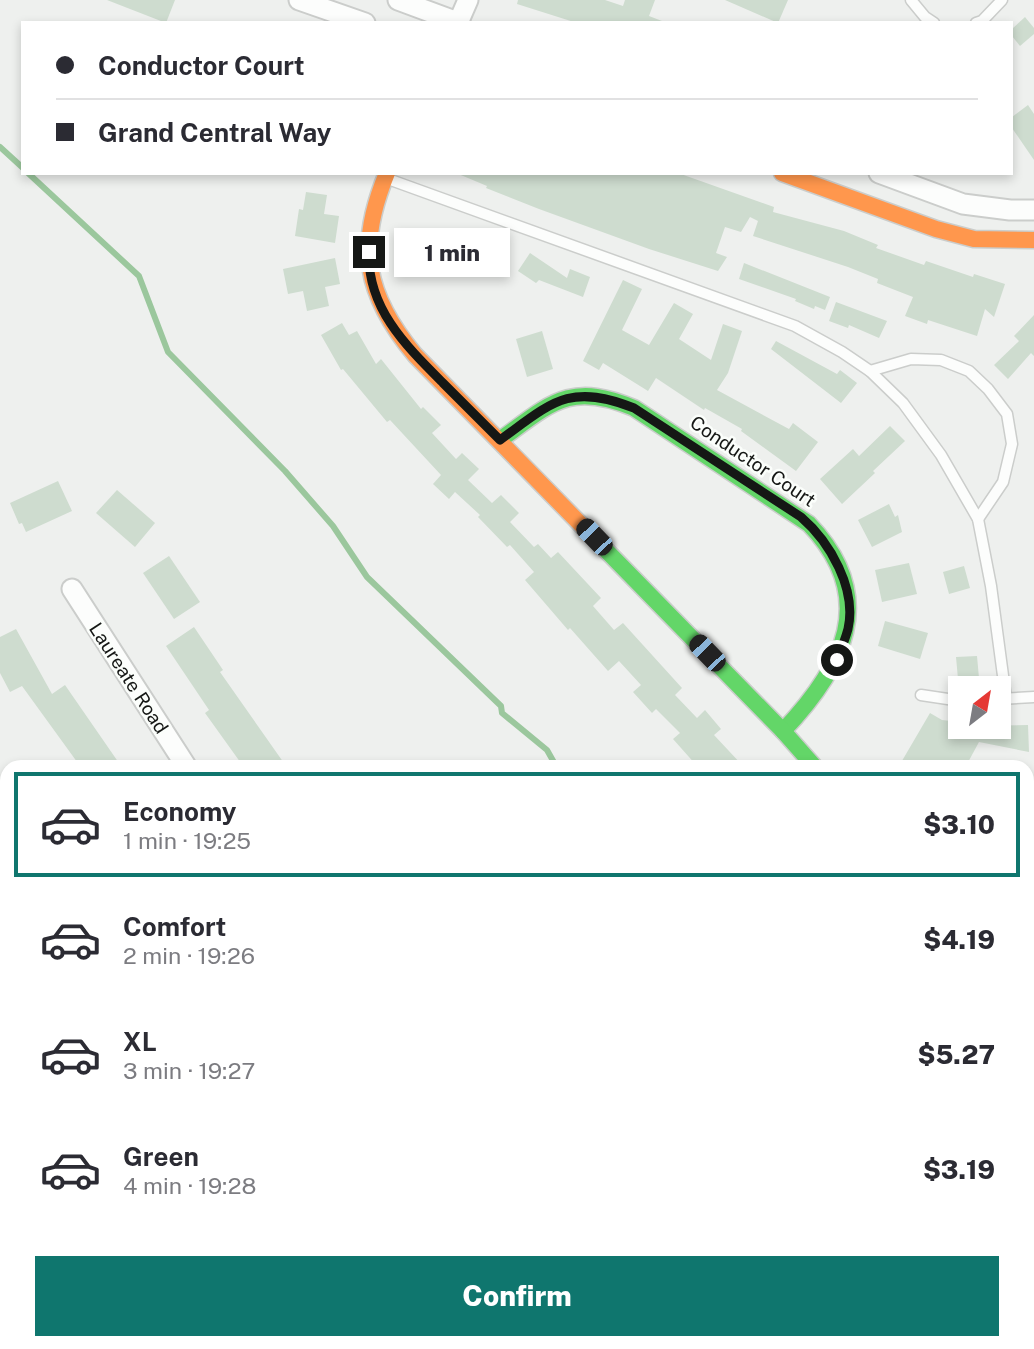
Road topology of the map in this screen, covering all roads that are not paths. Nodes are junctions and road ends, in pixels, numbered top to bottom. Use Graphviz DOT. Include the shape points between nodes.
graph roads {
  1 [pos="299,0"];
  2 [pos="398,0"];
  3 [pos="468,0"];
  4 [pos="911,0"];
  5 [pos="1002,0"];
  6 [pos="359,21"];
  7 [pos="454,21"];
  8 [pos="460,21"];
  9 [pos="931,21"];
  10 [pos="982,21"];
  11 [pos="788,175"];
  12 [pos="884,175"];
  13 [pos="386,176"];
  14 [pos="1034,210"];
  15 [pos="1034,240"];
  16 [pos="870,371"];
  17 [pos="500,440"];
  18 [pos="978,519"];
  19 [pos="72,589"];
  20 [pos="1001,676"];
  21 [pos="922,695"];
  22 [pos="1034,697"];
  23 [pos="1012,698"];
  24 [pos="948,699"];
  25 [pos="783,731"];
  26 [pos="182,760"];
  27 [pos="809,760"];
  1 -- 6 [label="street"];
  2 -- 7 [label="street"];
  3 -- 8 [label="street"];
  4 -- 9 [label="lane"];
  5 -- 10 [label="lane"];
  11 -- 15 [label="street" via="936,229 974,239"];
  12 -- 14 [label="street" via="963,204"];
  13 -- 16 [label="lane" via="796,326"];
  13 -- 17 [label="street" via="370,234 369,270 377,300 415,355"];
  16 -- 18 [label="lane" via="903,403 934,444"];
  16 -- 18 [label="lane" via="911,359 941,360 969,371 1007,414 1012,444 1003,482"];
  17 -- 25 [label="street"];
  17 -- 25 [label="street, Conductor Court" via="549,404 569,397 610,398 673,432 817,531 841,574 848,626 824,684"];
  18 -- 20 [label="lane"];
  19 -- 26 [label="street, Laureate Road"];
  21 -- 24 [label="lane"];
  22 -- 23 [label="lane"];
  25 -- 27 [label="street"];
}
